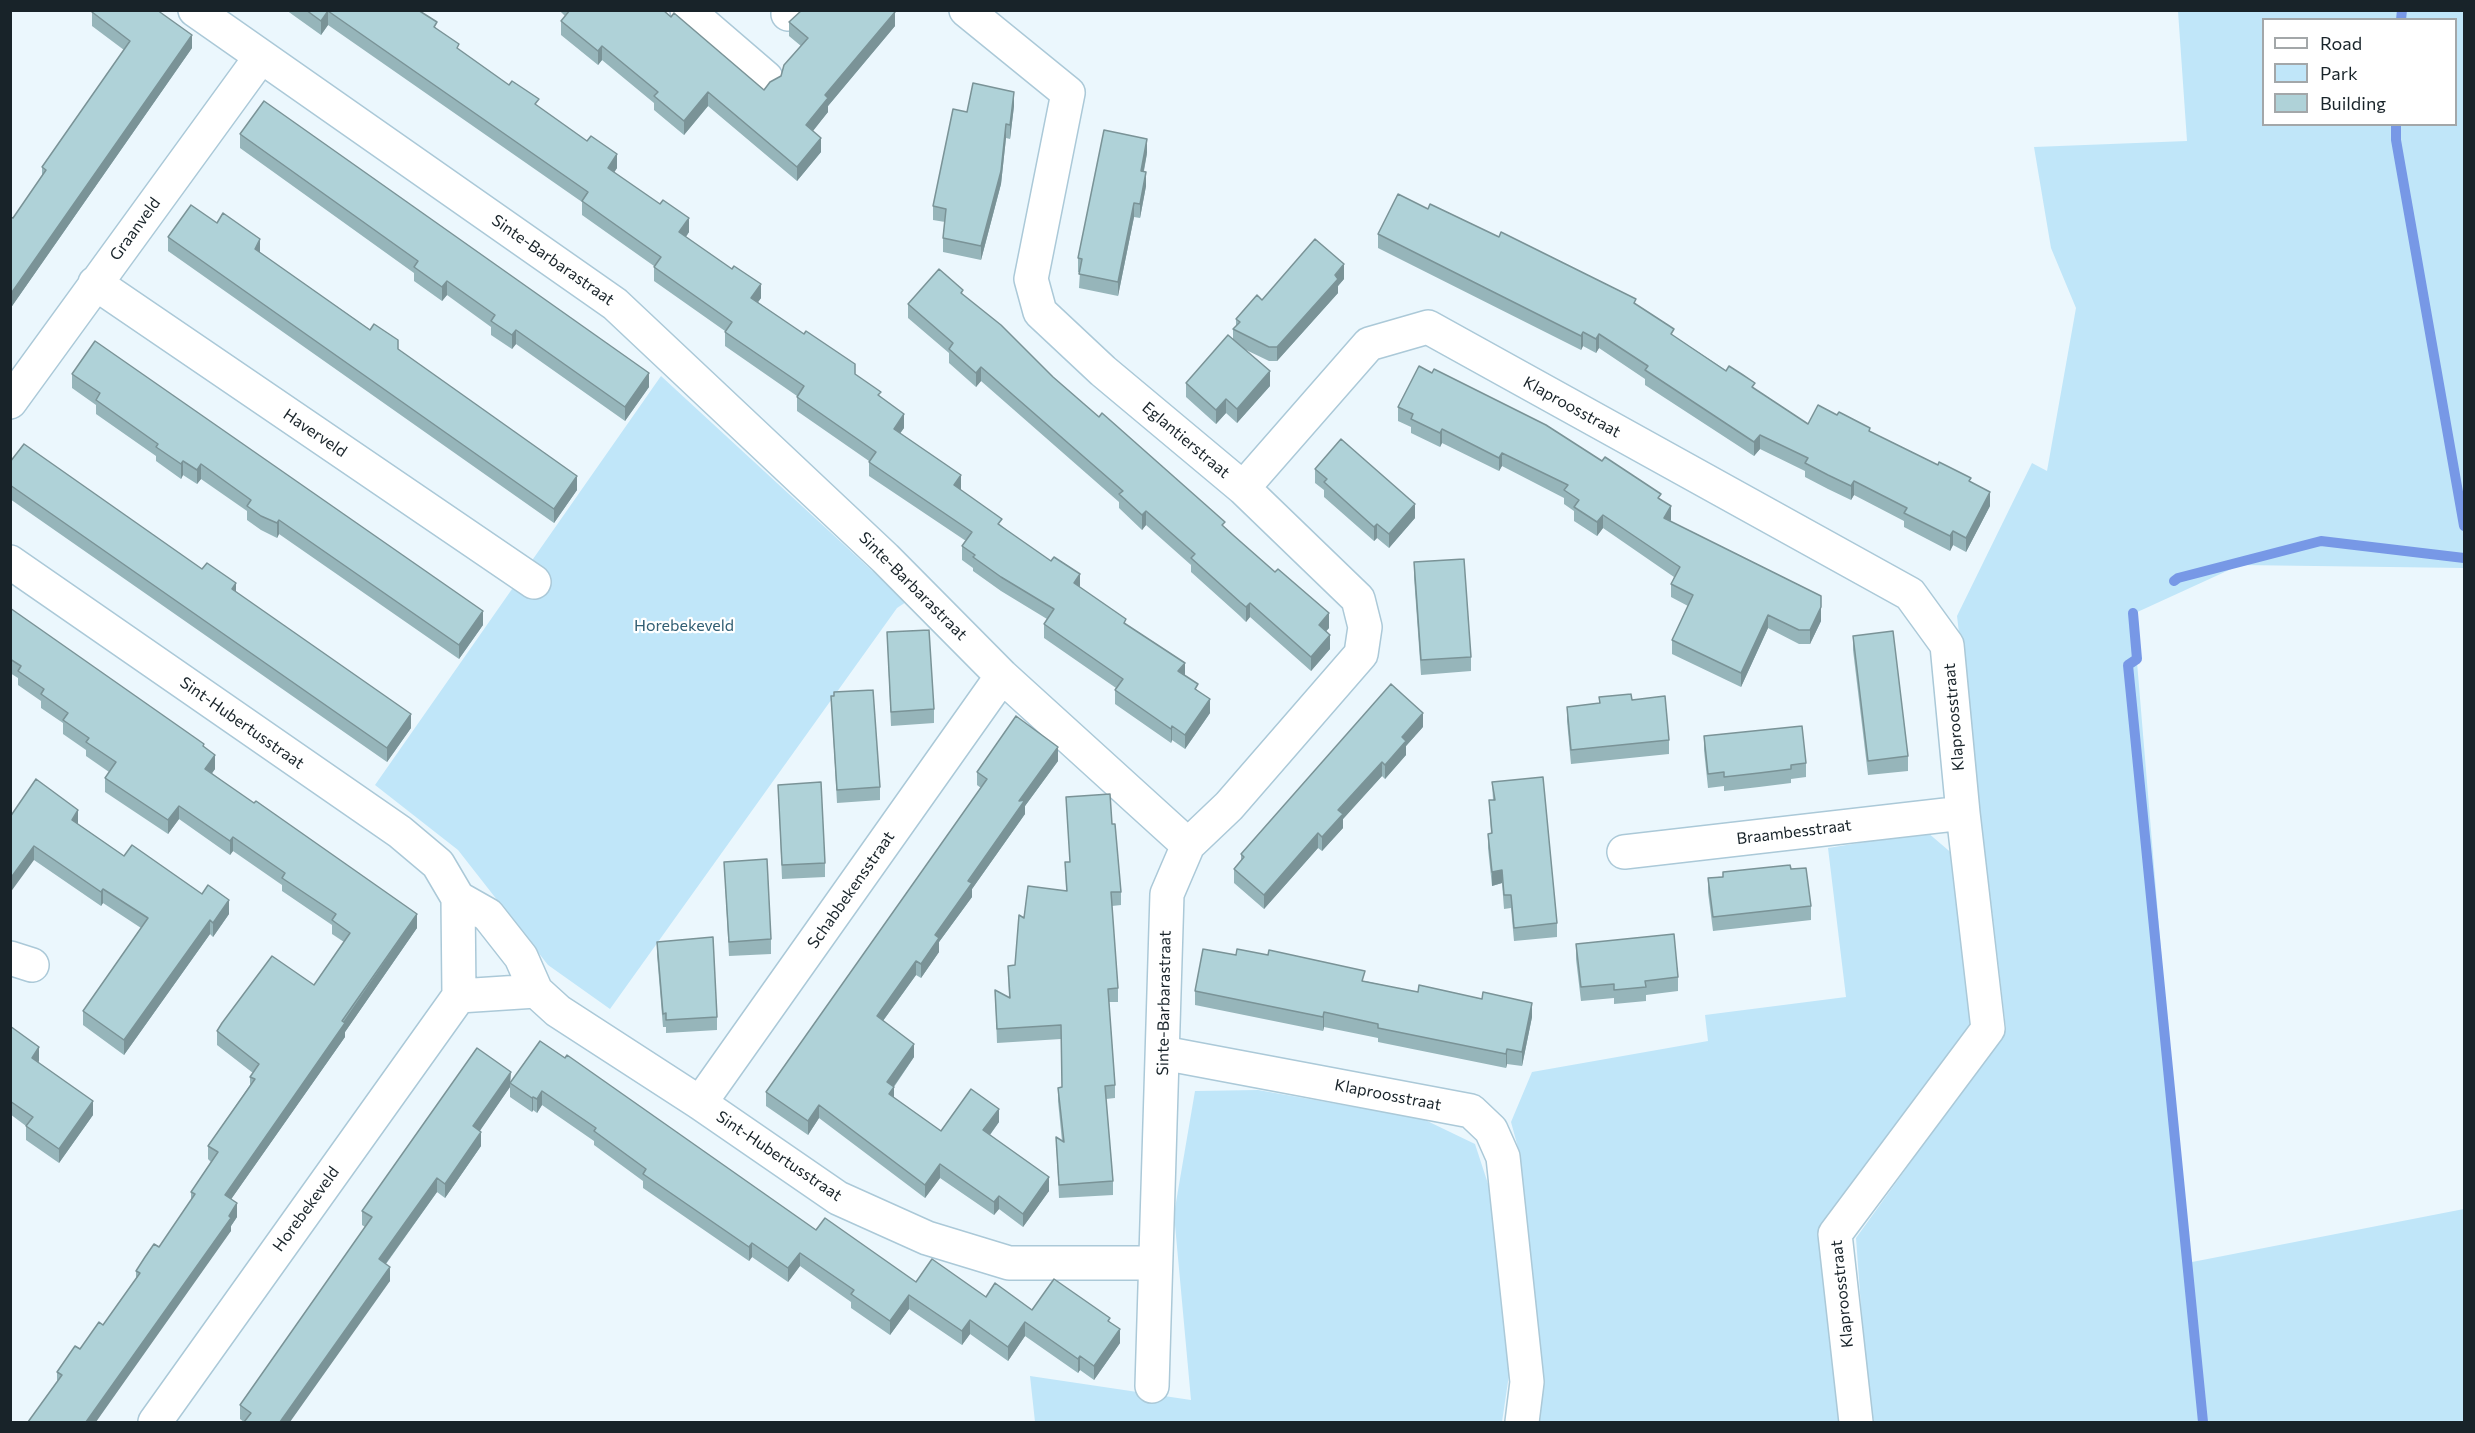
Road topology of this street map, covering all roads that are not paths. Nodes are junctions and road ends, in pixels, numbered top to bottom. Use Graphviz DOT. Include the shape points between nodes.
graph roads {
  1 [pos="195,10"];
  2 [pos="687,10"];
  3 [pos="966,10"];
  4 [pos="260,58"];
  5 [pos="766,78"];
  6 [pos="95,283"];
  7 [pos="10,402"];
  8 [pos="1243,488"];
  9 [pos="10,562"];
  10 [pos="534,582"];
  11 [pos="1002,676"];
  12 [pos="1963,813"];
  13 [pos="1188,845"];
  14 [pos="1624,852"];
  15 [pos="458,898"];
  16 [pos="537,991"];
  17 [pos="459,996"];
  18 [pos="1163,1053"];
  19 [pos="700,1103"];
  20 [pos="1155,1263"];
  21 [pos="1152,1386"];
  22 [pos="155,1422"];
  23 [pos="1522,1422"];
  24 [pos="1856,1422"];
  1 -- 4 [label="street, Sinte-Barbarastraat"];
  2 -- 5 [label="street"];
  3 -- 8 [label="street, Eglantierstraat" via="1068,93 1031,279 1040,312 1103,371"];
  4 -- 6 [label="street, Graanveld"];
  4 -- 11 [label="street, Sinte-Barbarastraat" via="615,304 885,558"];
  6 -- 7 [label="street, Graanveld"];
  6 -- 10 [label="street, Haverveld"];
  8 -- 12 [label="street, Klaproosstraat" via="1369,344 1428,327 1910,594 1947,645"];
  8 -- 13 [label="street, Eglantierstraat" via="1358,599 1365,627 1361,654 1229,806"];
  9 -- 15 [label="street, Sint-Hubertusstraat" via="400,832 438,864"];
  11 -- 13 [label="street, Sinte-Barbarastraat"];
  11 -- 19 [label="street, Schabbekensstraat"];
  12 -- 14 [label="street, Braambesstraat"];
  12 -- 24 [label="street, Klaproosstraat" via="1988,1029 1835,1234"];
  13 -- 18 [label="street, Sinte-Barbarastraat" via="1167,894"];
  15 -- 16 [label="street, Sint-Hubertusstraat" via="488,915 521,957"];
  15 -- 17 [label="street, Sint-Hubertusstraat"];
  16 -- 17 [label="street"];
  16 -- 19 [label="street, Sint-Hubertusstraat" via="558,1011"];
  17 -- 22 [label="street, Horebekeveld"];
  18 -- 20 [label="street, Sinte-Barbarastraat"];
  18 -- 23 [label="street, Klaproosstraat" via="1471,1111 1491,1130 1503,1157 1527,1382"];
  19 -- 20 [label="street, Sint-Hubertusstraat" via="838,1198 927,1238 1009,1263"];
  20 -- 21 [label="street, Sinte-Barbarastraat"];
}
